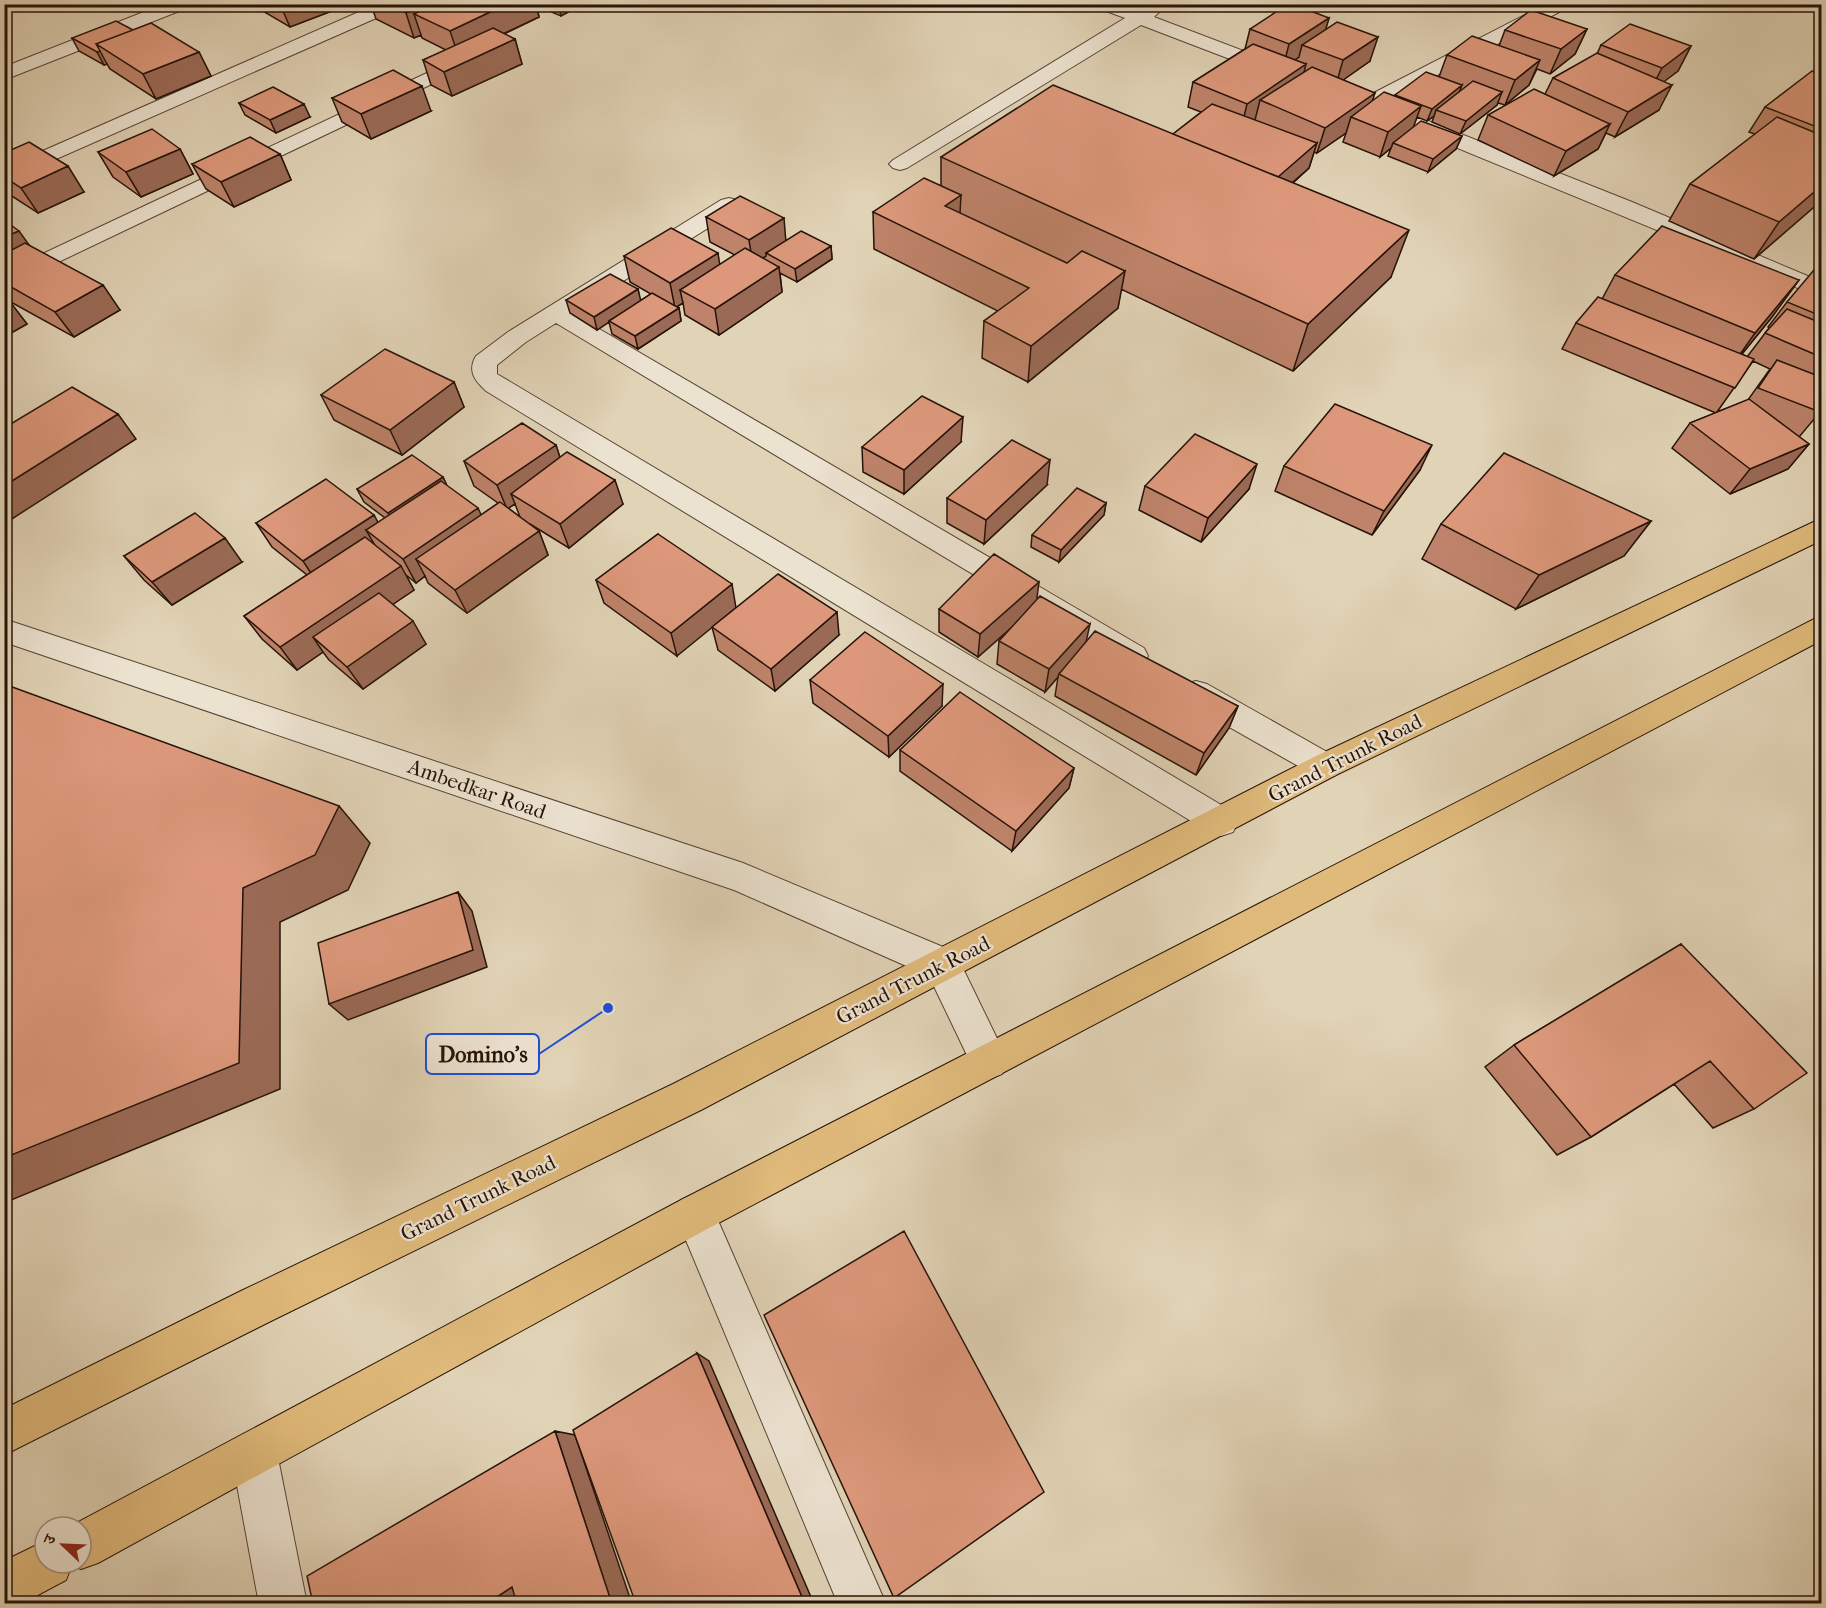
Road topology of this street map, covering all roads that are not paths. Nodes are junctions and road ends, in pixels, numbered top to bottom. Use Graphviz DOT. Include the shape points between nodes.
graph roads {
  1 [pos="181,4"];
  2 [pos="393,4"];
  3 [pos="1104,4"];
  4 [pos="1161,4"];
  5 [pos="1561,4"];
  6 [pos="1138,18"];
  7 [pos="135,23"];
  8 [pos="154,33"];
  9 [pos="211,65"];
  10 [pos="4,74"];
  11 [pos="231,76"];
  12 [pos="1291,76"];
  13 [pos="429,78"];
  14 [pos="1345,96"];
  15 [pos="1367,104"];
  16 [pos="900,164"];
  17 [pos="4,176"];
  18 [pos="729,205"];
  19 [pos="4,281"];
  20 [pos="1821,291"];
  21 [pos="557,314"];
  22 [pos="1821,528"];
  23 [pos="1821,626"];
  24 [pos="4,630"];
  25 [pos="1324,766"];
  26 [pos="1221,822"];
  27 [pos="942,964"];
  28 [pos="989,1061"];
  29 [pos="695,1214"];
  30 [pos="4,1433"];
  31 [pos="254,1453"];
  32 [pos="93,1540"];
  33 [pos="33,1572"];
  34 [pos="4,1587"];
  35 [pos="283,1604"];
  36 [pos="862,1604"];
  1 -- 7 [label="street"];
  2 -- 11 [label="street"];
  3 -- 6 [label="street"];
  4 -- 6 [label="street"];
  5 -- 15 [label="street"];
  6 -- 12 [label="street"];
  6 -- 16 [label="street"];
  7 -- 8 [label="street"];
  7 -- 10 [label="street"];
  9 -- 11 [label="street"];
  11 -- 17 [label="street"];
  13 -- 19 [label="street"];
  14 -- 15 [label="street"];
  15 -- 20 [label="street"];
  18 -- 21 [label="street"];
  21 -- 25 [label="street"];
  21 -- 26 [label="street" via="517,337 485,362 485,376"];
  22 -- 25 [label="highway, Grand Trunk Road"];
  23 -- 28 [label="highway"];
  24 -- 27 [label="street, Ambedkar Road" via="743,878"];
  25 -- 26 [label="highway, Grand Trunk Road"];
  26 -- 27 [label="highway, Grand Trunk Road"];
  27 -- 28 [label="street"];
  27 -- 30 [label="highway, Grand Trunk Road" via="687,1097"];
  28 -- 29 [label="highway"];
  29 -- 31 [label="highway"];
  29 -- 36 [label="street"];
  31 -- 32 [label="highway"];
  31 -- 35 [label="street"];
  33 -- 34 [label="highway"];
}
